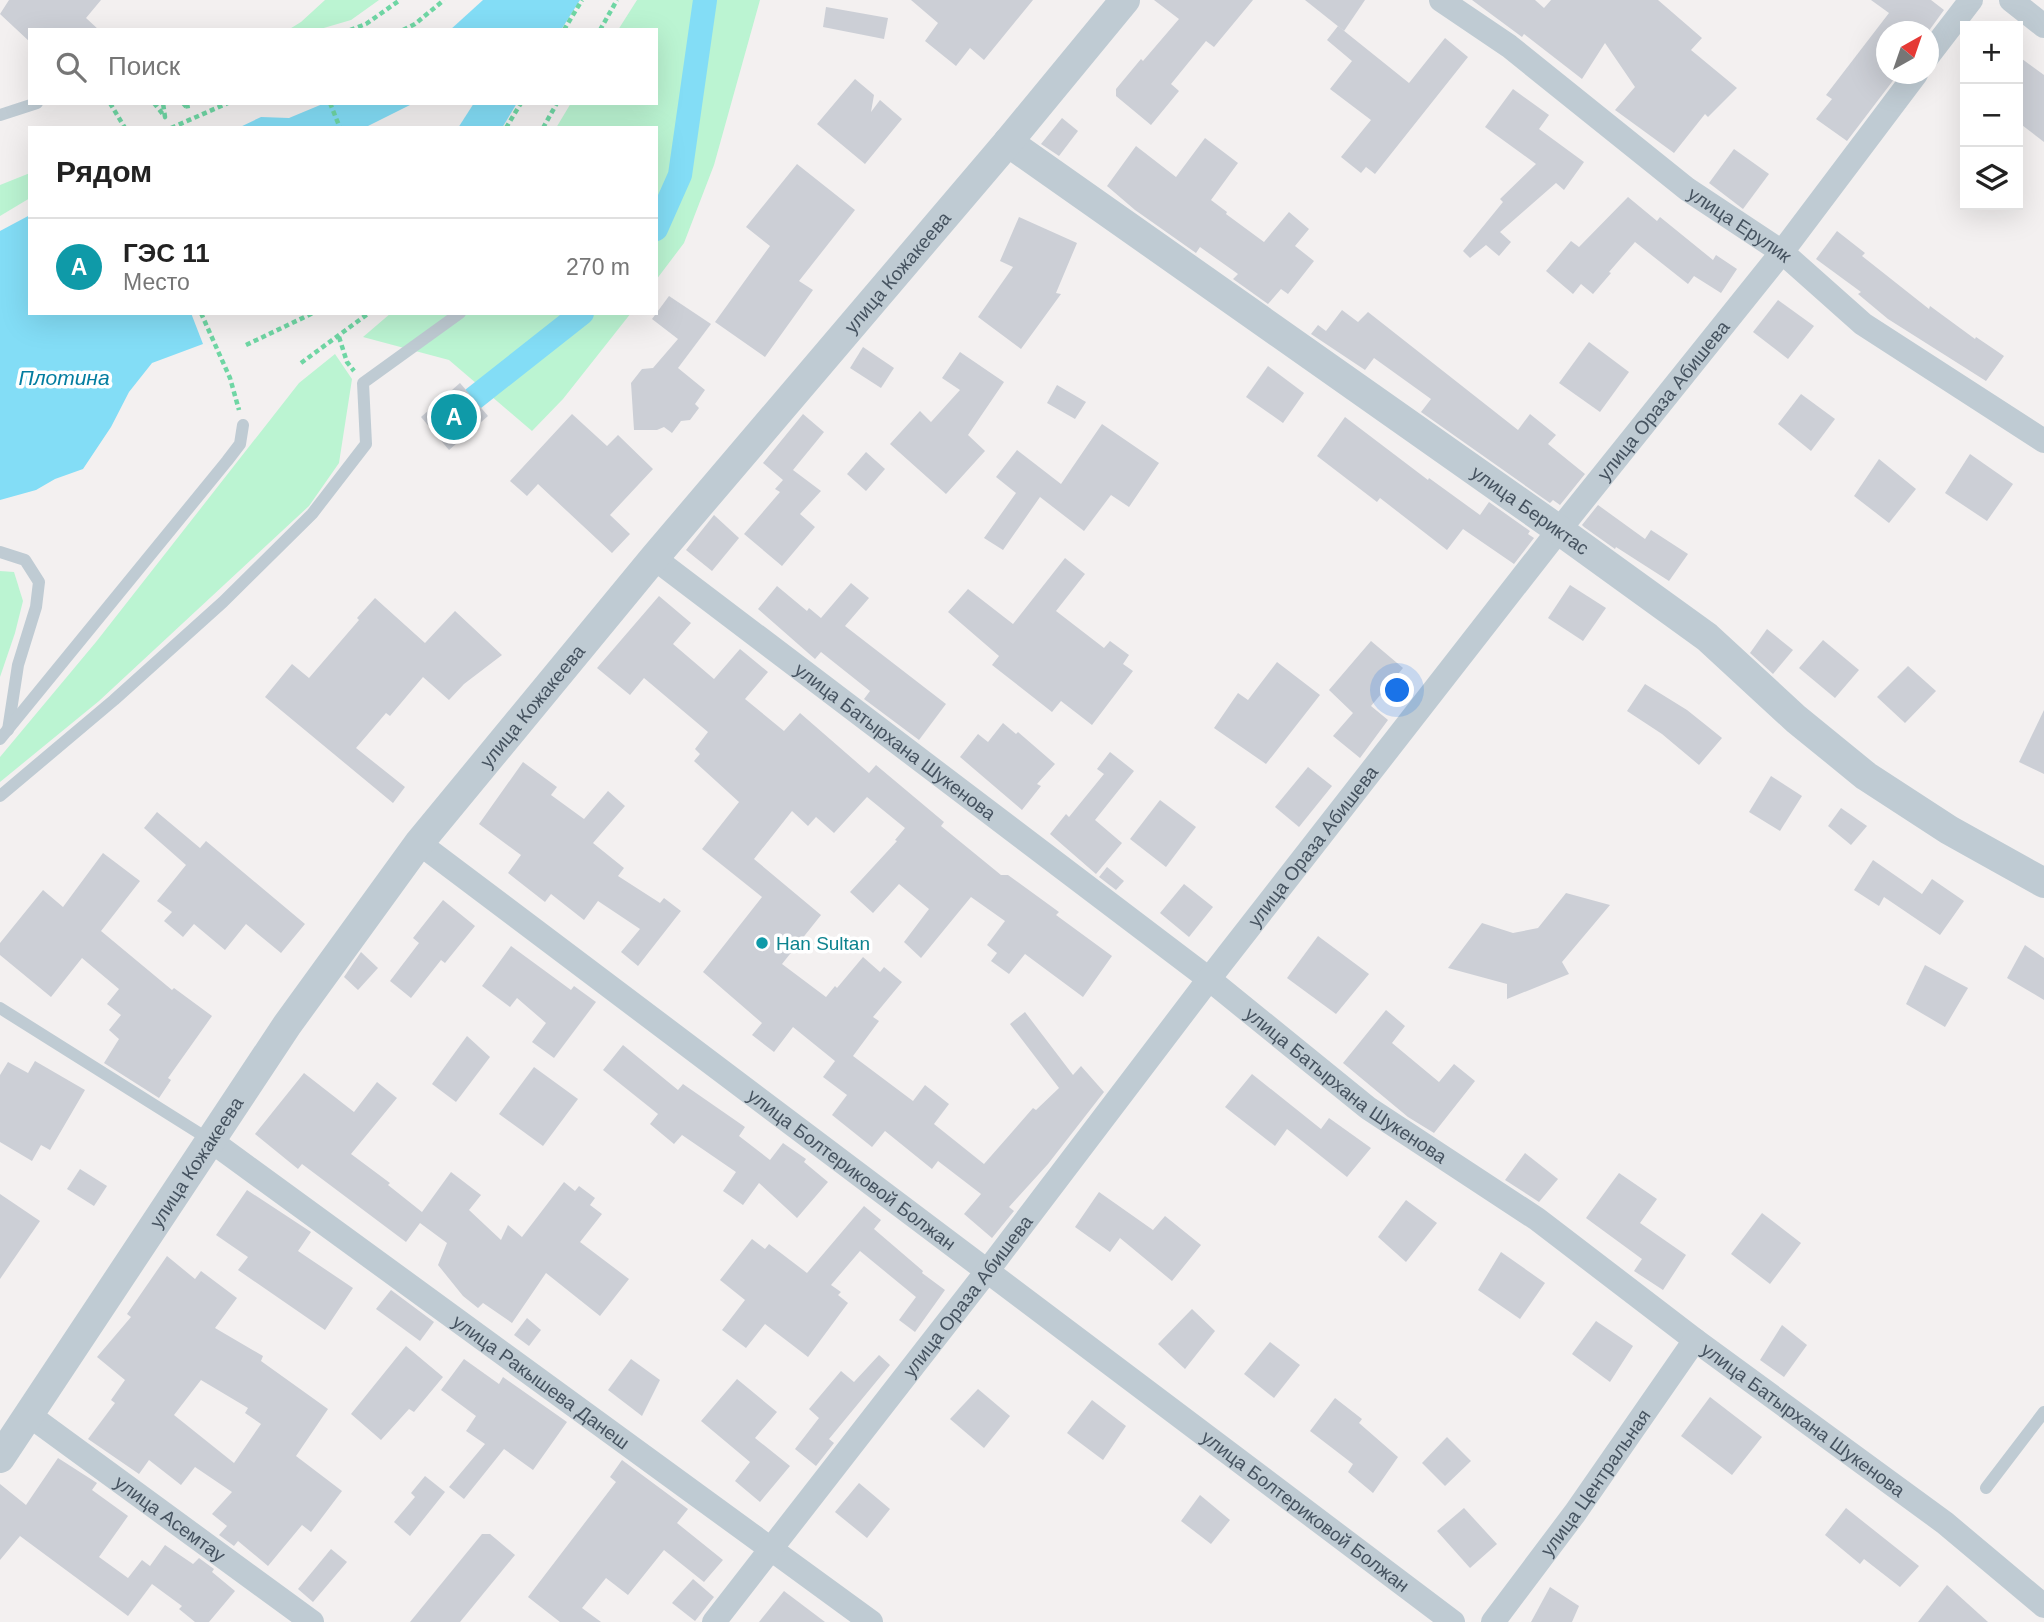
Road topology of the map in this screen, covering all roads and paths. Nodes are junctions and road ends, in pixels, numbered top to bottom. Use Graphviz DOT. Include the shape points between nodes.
graph roads {
  1 [pos="400,0"];
  2 [pos="444,0"];
  3 [pos="582,0"];
  4 [pos="617,0"];
  5 [pos="1125,0"];
  6 [pos="1441,0"];
  7 [pos="1971,0"];
  8 [pos="2011,0"];
  9 [pos="2044,26"];
  10 [pos="355,28"];
  11 [pos="407,28"];
  12 [pos="565,28"];
  13 [pos="601,28"];
  14 [pos="1939,42"];
  15 [pos="1908,84"];
  16 [pos="31,105"];
  17 [pos="111,105"];
  18 [pos="156,105"];
  19 [pos="163,105"];
  20 [pos="224,105"];
  21 [pos="331,105"];
  22 [pos="520,105"];
  23 [pos="556,105"];
  24 [pos="0,115"];
  25 [pos="124,126"];
  26 [pos="176,126"];
  27 [pos="339,126"];
  28 [pos="507,126"];
  29 [pos="544,126"];
  30 [pos="1008,142"];
  31 [pos="1782,252"];
  32 [pos="202,315"];
  33 [pos="309,315"];
  34 [pos="366,315"];
  35 [pos="457,315"];
  36 [pos="339,337"];
  37 [pos="246,345"];
  38 [pos="300,363"];
  39 [pos="363,383"];
  40 [pos="243,425"];
  41 [pos="2044,442"];
  42 [pos="1559,530"];
  43 [pos="0,552"];
  44 [pos="654,558"];
  45 [pos="4,735"];
  46 [pos="0,796"];
  47 [pos="419,842"];
  48 [pos="2044,883"];
  49 [pos="1209,979"];
  50 [pos="0,1008"];
  51 [pos="210,1140"];
  52 [pos="988,1270"];
  53 [pos="1695,1340"];
  54 [pos="2044,1412"];
  55 [pos="29,1415"];
  56 [pos="0,1458"];
  57 [pos="1986,1488"];
  58 [pos="772,1548"];
  59 [pos="2044,1606"];
  60 [pos="312,1622"];
  61 [pos="714,1622"];
  62 [pos="871,1622"];
  63 [pos="1452,1622"];
  64 [pos="1493,1622"];
  1 -- 10 [label="path"];
  2 -- 11 [label="path"];
  3 -- 12 [label="path"];
  4 -- 13 [label="path"];
  5 -- 30 [label="street, улица Кожакеева"];
  6 -- 31 [label="street, улица Ерулик" via="1509,46 1687,189"];
  7 -- 14 [label="street"];
  8 -- 9 [label="street"];
  15 -- 31 [label="street, улица Ораза Абишева"];
  16 -- 24 [label="lane"];
  17 -- 25 [label="path"];
  18 -- 19 [label="path" via="165,117"];
  20 -- 26 [label="path"];
  21 -- 27 [label="path"];
  22 -- 28 [label="path"];
  23 -- 29 [label="path"];
  30 -- 42 [label="street, улица Бериктас"];
  30 -- 44 [label="street, улица Кожакеева"];
  31 -- 41 [label="street, улица Ерулик" via="1863,324"];
  31 -- 42 [label="street, улица Ораза Абишева"];
  32 -- 40 [label="path" via="230,378"];
  33 -- 37 [label="path"];
  34 -- 36 [label="path"];
  35 -- 39 [label="lane"];
  36 -- 38 [label="path"];
  36 -- 39 [label="path" via="347,362"];
  39 -- 46 [label="lane" via="366,444 312,514 223,602"];
  40 -- 45 [label="lane" via="240,444 227,461"];
  42 -- 48 [label="street, улица Бериктас" via="1707,637 1866,776 1949,830"];
  42 -- 49 [label="street, улица Ораза Абишева"];
  43 -- 45 [label="lane" via="24,560 39,582"];
  44 -- 47 [label="street, улица Кожакеева"];
  44 -- 49 [label="street, улица Батырхана Шукенова"];
  47 -- 51 [label="street, улица Кожакеева"];
  47 -- 52 [label="street, улица Болтериковой Болжан"];
  49 -- 52 [label="street, улица Ораза Абишева"];
  49 -- 53 [label="street, улица Батырхана Шукенова" via="1368,1108 1537,1219"];
  50 -- 51 [label="lane"];
  51 -- 55 [label="street, улица Кожакеева"];
  51 -- 58 [label="street, улица Ракышева Данеш"];
  52 -- 58 [label="street, улица Ораза Абишева"];
  52 -- 63 [label="street, улица Болтериковой Болжан"];
  53 -- 59 [label="street, улица Батырхана Шукенова" via="1945,1522"];
  53 -- 64 [label="street, улица Центральная"];
  54 -- 57 [label="lane"];
  55 -- 56 [label="street, улица Кожакеева"];
  55 -- 60 [label="street, улица Асемтау"];
  58 -- 61 [label="street, улица Ораза Абишева"];
  58 -- 62 [label="street, улица Ракышева Данеш"];
}
